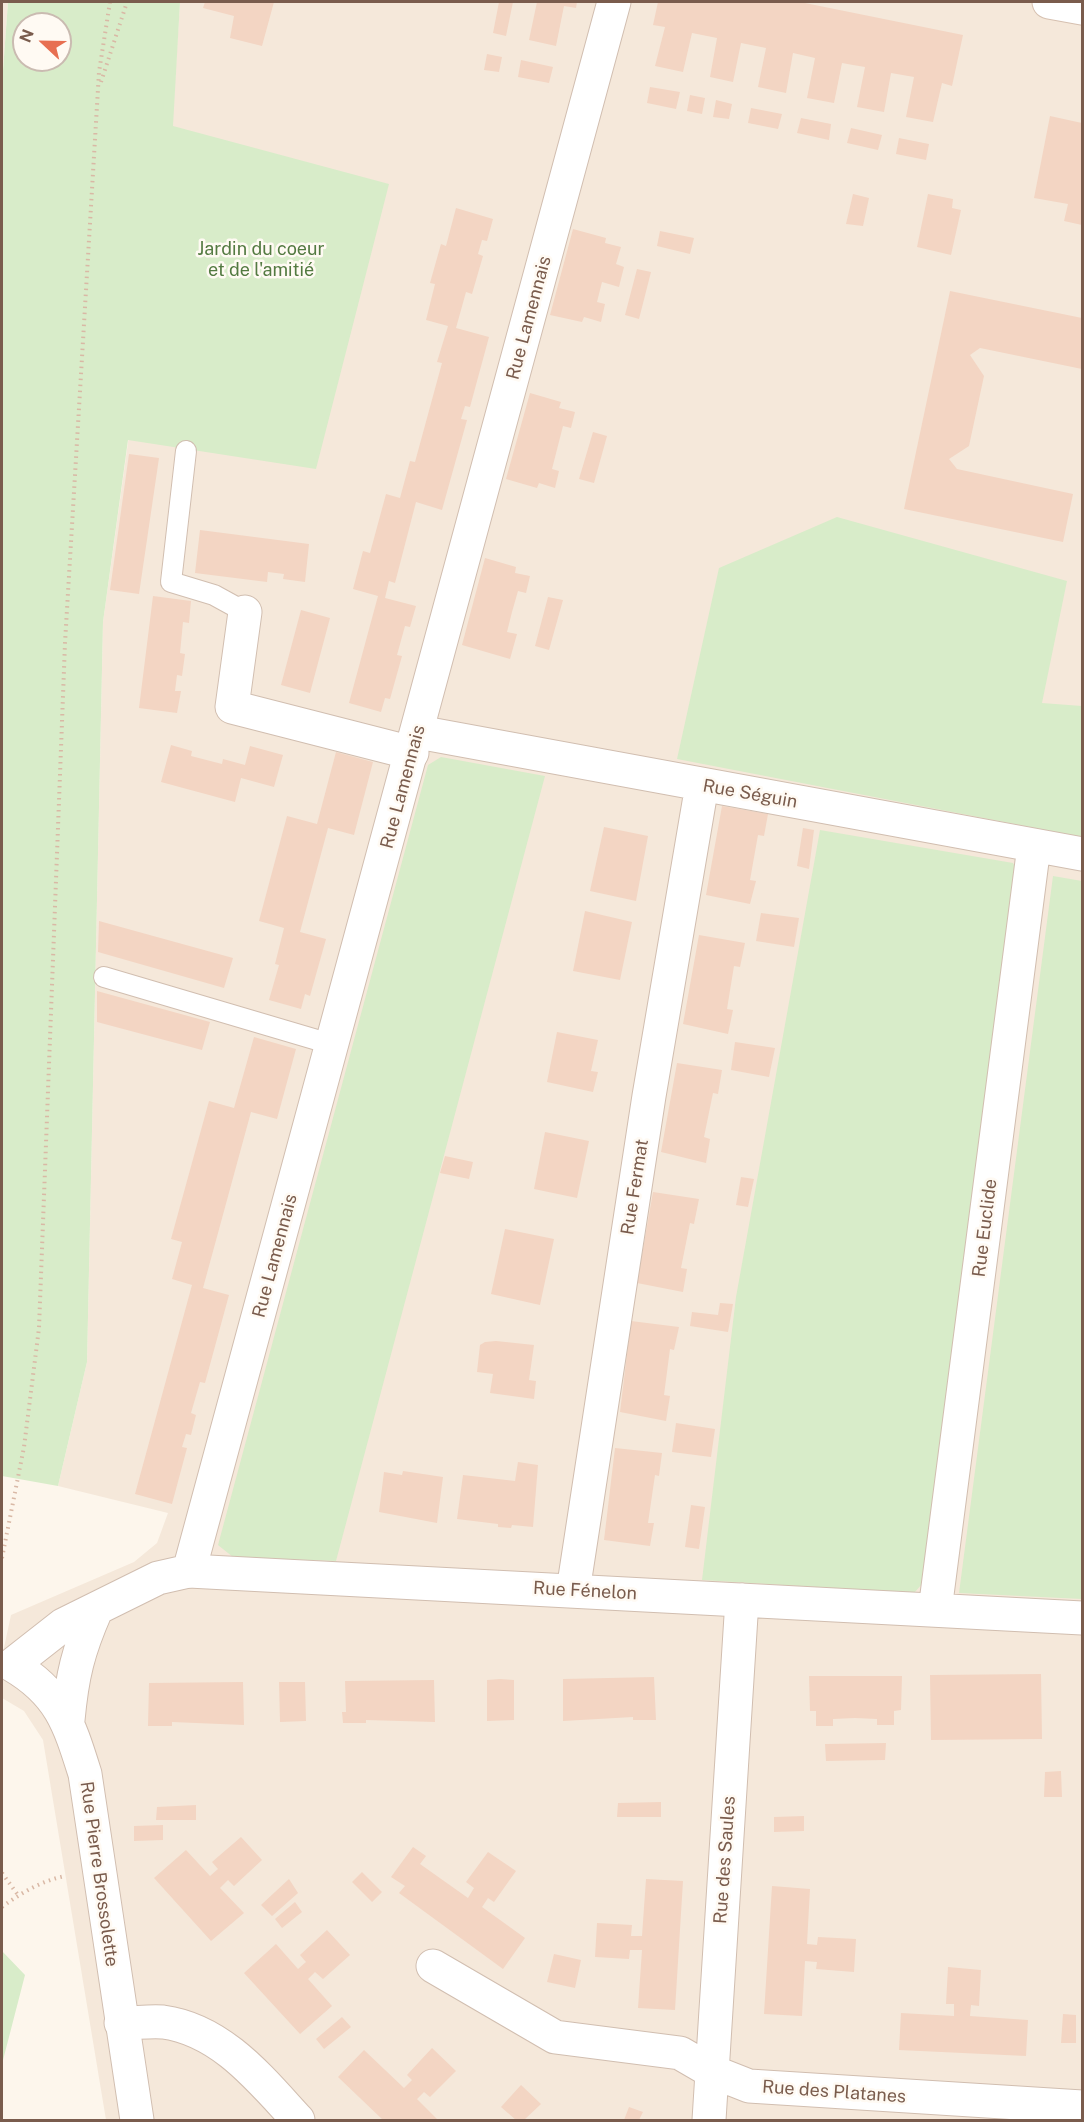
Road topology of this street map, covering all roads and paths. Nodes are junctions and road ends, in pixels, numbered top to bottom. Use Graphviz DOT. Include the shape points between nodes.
graph roads {
  1 [pos="110,2"];
  2 [pos="127,2"];
  3 [pos="614,2"];
  4 [pos="1048,2"];
  5 [pos="1083,8"];
  6 [pos="99,88"];
  7 [pos="186,451"];
  8 [pos="244,612"];
  9 [pos="415,743"];
  10 [pos="702,785"];
  11 [pos="1034,846"];
  12 [pos="1083,854"];
  13 [pos="104,977"];
  14 [pos="334,1044"];
  15 [pos="2,1558"];
  16 [pos="189,1571"];
  17 [pos="573,1591"];
  18 [pos="742,1600"];
  19 [pos="935,1610"];
  20 [pos="96,1611"];
  21 [pos="1083,1618"];
  22 [pos="7,1663"];
  23 [pos="68,1720"];
  24 [pos="99,1868"];
  25 [pos="2,1873"];
  26 [pos="18,1895"];
  27 [pos="2,1907"];
  28 [pos="433,1966"];
  29 [pos="121,2023"];
  30 [pos="711,2071"];
  31 [pos="1083,2107"];
  32 [pos="137,2121"];
  33 [pos="298,2121"];
  34 [pos="709,2121"];
  1 -- 6 [label="path"];
  2 -- 6 [label="path"];
  3 -- 9 [label="street, Rue Lamennais"];
  4 -- 5 [label="street"];
  6 -- 15 [label="path" via="65,643 39,1328 24,1447"];
  7 -- 8 [label="lane" via="171,582 214,595"];
  8 -- 9 [label="street, Rue Séguin" via="232,707"];
  9 -- 10 [label="street, Rue Séguin"];
  9 -- 14 [label="street, Rue Lamennais"];
  10 -- 11 [label="street, Rue Séguin"];
  10 -- 17 [label="street, Rue Fermat" via="649,1096"];
  11 -- 12 [label="street, Rue Séguin"];
  11 -- 19 [label="street, Rue Euclide"];
  13 -- 14 [label="lane"];
  14 -- 16 [label="street, Rue Lamennais"];
  16 -- 17 [label="street, Rue Fénelon"];
  16 -- 20 [label="street, Rue Fénelon" via="158,1578"];
  17 -- 18 [label="street, Rue Fénelon"];
  18 -- 19 [label="street, Rue Fénelon"];
  18 -- 30 [label="street, Rue des Saules"];
  19 -- 21 [label="street, Rue Fénelon"];
  20 -- 22 [label="street, Rue Fénelon" via="63,1625"];
  20 -- 23 [label="street" via="73,1673"];
  22 -- 23 [label="street, Rue Pierre Brossolette" via="43,1686"];
  23 -- 24 [label="street, Rue Pierre Brossolette" via="85,1774"];
  24 -- 26 [label="path" via="50,1879"];
  24 -- 29 [label="street, Rue Pierre Brossolette"];
  25 -- 26 [label="path"];
  26 -- 27 [label="path"];
  28 -- 30 [label="street, Rue des Platanes" via="555,2037 680,2053"];
  29 -- 32 [label="street, Rue Pierre Brossolette"];
  29 -- 33 [label="street" via="164,2022 205,2036 240,2058"];
  30 -- 31 [label="street, Rue des Platanes" via="749,2086"];
  30 -- 34 [label="street, Rue des Saules"];
}
